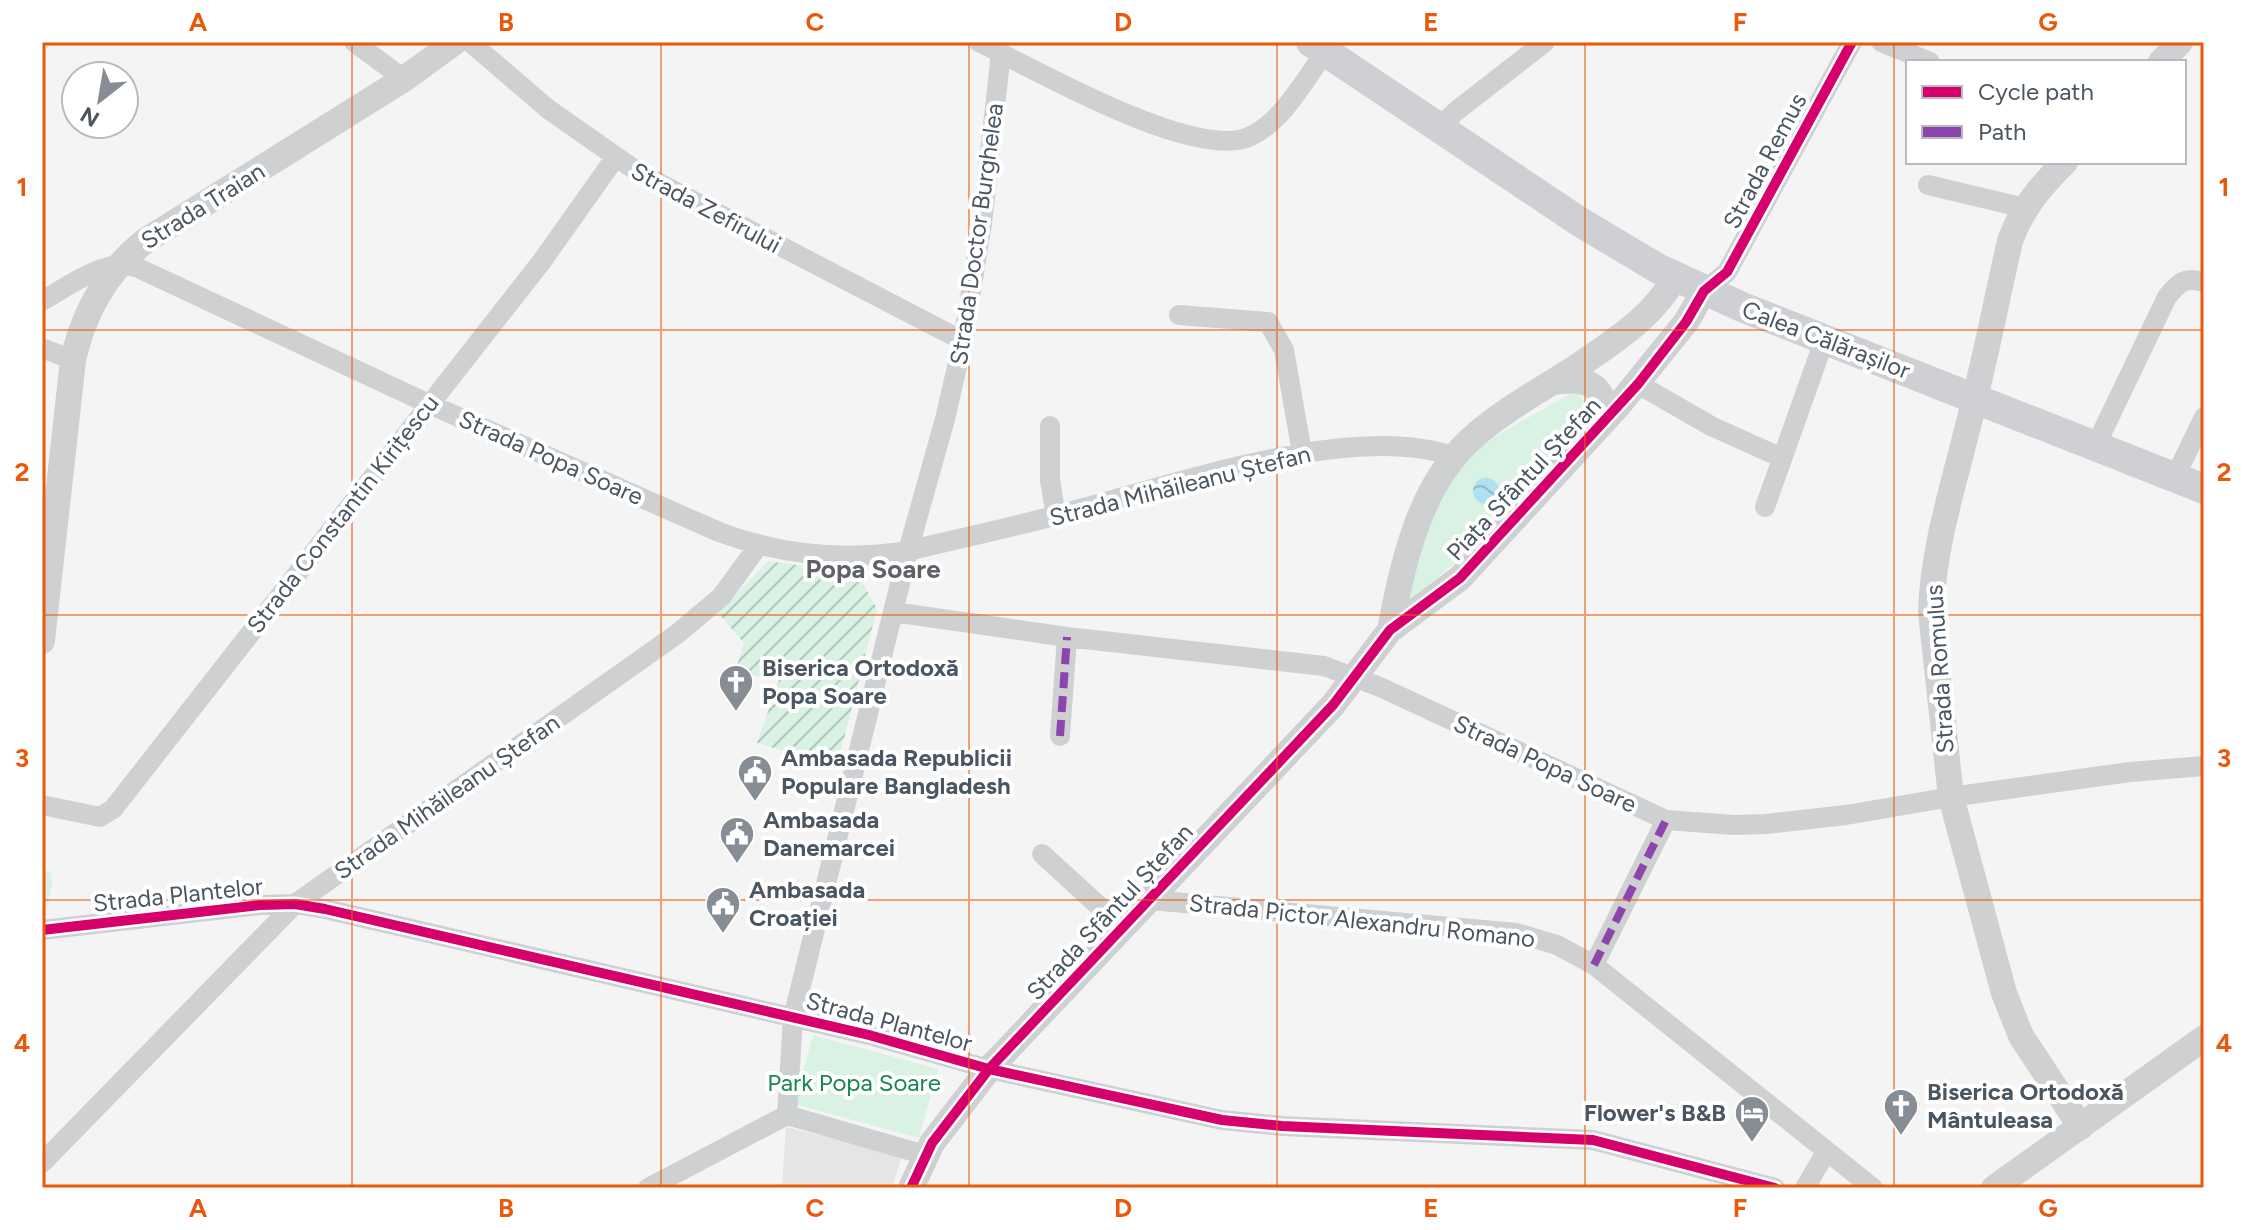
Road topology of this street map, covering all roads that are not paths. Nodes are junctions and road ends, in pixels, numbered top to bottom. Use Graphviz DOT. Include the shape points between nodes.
graph roads {
  1 [pos="354,42"];
  2 [pos="455,42"];
  3 [pos="470,42"];
  4 [pos="979,42"];
  5 [pos="1545,42"];
  6 [pos="1852,42"];
  7 [pos="1881,42"];
  8 [pos="2180,42"];
  9 [pos="1321,45"];
  10 [pos="1001,53"];
  11 [pos="1925,60"];
  12 [pos="2163,60"];
  13 [pos="404,79"];
  14 [pos="1438,129"];
  15 [pos="615,158"];
  16 [pos="2063,164"];
  17 [pos="1928,185"];
  18 [pos="2025,208"];
  19 [pos="121,263"];
  20 [pos="1675,277"];
  21 [pos="2204,282"];
  22 [pos="1704,291"];
  23 [pos="42,301"];
  24 [pos="1179,315"];
  25 [pos="1825,338"];
  26 [pos="963,341"];
  27 [pos="42,348"];
  28 [pos="73,360"];
  29 [pos="1554,382"];
  30 [pos="1638,384"];
  31 [pos="1975,398"];
  32 [pos="429,404"];
  33 [pos="2204,417"];
  34 [pos="1050,426"];
  35 [pos="1594,432"];
  36 [pos="2096,445"];
  37 [pos="1302,453"];
  38 [pos="1454,457"];
  39 [pos="1782,458"];
  40 [pos="2175,477"];
  41 [pos="2204,489"];
  42 [pos="1765,507"];
  43 [pos="1056,516"];
  44 [pos="759,545"];
  45 [pos="908,551"];
  46 [pos="1403,566"];
  47 [pos="45,587"];
  48 [pos="1446,590"];
  49 [pos="893,612"];
  50 [pos="1390,630"];
  51 [pos="1067,637"];
  52 [pos="42,641"];
  53 [pos="1357,677"];
  54 [pos="1060,736"];
  55 [pos="2204,766"];
  56 [pos="1951,797"];
  57 [pos="42,805"];
  58 [pos="1666,820"];
  59 [pos="1042,854"];
  60 [pos="1151,900"];
  61 [pos="295,904"];
  62 [pos="1123,928"];
  63 [pos="42,930"];
  64 [pos="1594,965"];
  65 [pos="793,1018"];
  66 [pos="2204,1038"];
  67 [pos="989,1069"];
  68 [pos="787,1115"];
  69 [pos="2081,1127"];
  70 [pos="1826,1152"];
  71 [pos="925,1155"];
  72 [pos="42,1163"];
  73 [pos="648,1188"];
  74 [pos="911,1188"];
  75 [pos="1775,1188"];
  76 [pos="1805,1188"];
  77 [pos="1873,1188"];
  78 [pos="1994,1188"];
  1 -- 13 [label="street"];
  2 -- 13 [label="street, Strada Traian"];
  3 -- 15 [label="street, Strada Zefirului" via="538,102"];
  4 -- 10 [label="street"];
  5 -- 14 [label="street"];
  6 -- 22 [label="street, Strada Remus" via="1727,272"];
  7 -- 11 [label="street"];
  8 -- 12 [label="street"];
  9 -- 10 [label="street" via="1265,128 1247,139 1222,142 1111,107"];
  9 -- 14 [label="main road, Calea Călărașilor"];
  10 -- 26 [label="street, Strada Doctor Burghelea"];
  13 -- 19 [label="street, Strada Traian" via="145,241"];
  14 -- 20 [label="main road, Calea Călărașilor"];
  15 -- 26 [label="street, Strada Zefirului"];
  15 -- 32 [label="street, Strada Constantin Kirițescu"];
  16 -- 18 [label="street, Strada Romulus"];
  17 -- 18 [label="street"];
  18 -- 31 [label="street, Strada Romulus" via="2010,241"];
  19 -- 23 [label="street"];
  19 -- 28 [label="street, Strada Traian" via="89,309"];
  19 -- 32 [label="street, Strada Popa Soare"];
  20 -- 22 [label="main road, Calea Călărașilor"];
  20 -- 29 [label="street, Piața Sfântul Ștefan" via="1651,311"];
  21 -- 36 [label="street" via="2185,280 2167,297"];
  22 -- 25 [label="main road, Calea Călărașilor"];
  22 -- 30 [label="street, Piața Sfântul Ștefan"];
  24 -- 37 [label="street" via="1268,322 1284,350"];
  25 -- 31 [label="main road, Calea Călărașilor"];
  25 -- 39 [label="street"];
  26 -- 45 [label="street, Strada Doctor Burghelea"];
  27 -- 28 [label="street"];
  28 -- 47 [label="street, Strada Traian"];
  29 -- 35 [label="street, Piața Sfântul Ștefan" via="1583,380 1597,388 1603,414"];
  29 -- 38 [label="street, Piața Sfântul Ștefan" via="1484,429"];
  30 -- 35 [label="street, Piața Sfântul Ștefan"];
  30 -- 39 [label="street"];
  31 -- 36 [label="main road, Calea Călărașilor"];
  31 -- 56 [label="street, Strada Romulus" via="1932,581"];
  32 -- 44 [label="street, Strada Popa Soare"];
  32 -- 57 [label="street, Strada Constantin Kirițescu" via="113,809 100,817"];
  33 -- 40 [label="street"];
  34 -- 43 [label="street"];
  35 -- 48 [label="street, Piața Sfântul Ștefan"];
  36 -- 40 [label="main road, Calea Călărașilor"];
  37 -- 38 [label="street, Strada Mihăileanu Ștefan" via="1402,445"];
  37 -- 43 [label="street, Strada Mihăileanu Ștefan"];
  38 -- 46 [label="street, Piața Sfântul Ștefan" via="1422,512"];
  39 -- 42 [label="street"];
  40 -- 41 [label="main road, Calea Călărașilor"];
  43 -- 45 [label="street, Strada Mihăileanu Ștefan"];
  44 -- 45 [label="street, Strada Popa Soare" via="840,557"];
  44 -- 61 [label="street, Strada Mihăileanu Ștefan" via="721,597 677,634"];
  45 -- 49 [label="street, Strada Doctor Burghelea"];
  46 -- 48 [label="street, Piața Sfântul Ștefan" via="1405,577 1418,590"];
  46 -- 50 [label="street, Piața Sfântul Ștefan"];
  47 -- 52 [label="street, Strada Traian"];
  48 -- 50 [label="street, Piața Sfântul Ștefan"];
  49 -- 51 [label="street, Strada Popa Soare"];
  49 -- 65 [label="street, Strada Doctor Burghelea"];
  50 -- 53 [label="street, Piața Sfântul Ștefan"];
  51 -- 53 [label="street, Strada Popa Soare" via="1310,662"];
  51 -- 54 [label="street"];
  53 -- 58 [label="street, Strada Popa Soare"];
  53 -- 60 [label="street, Strada Sfântul Ștefan"];
  55 -- 56 [label="street, Strada Popa Soare"];
  56 -- 58 [label="street, Strada Popa Soare" via="1766,824"];
  56 -- 69 [label="street, Strada Romulus" via="2012,1016"];
  58 -- 64 [label="street"];
  59 -- 62 [label="street"];
  60 -- 62 [label="street, Strada Sfântul Ștefan"];
  60 -- 64 [label="street, Strada Pictor Alexandru Romano" via="1517,933 1557,945"];
  61 -- 63 [label="street, Strada Plantelor"];
  61 -- 65 [label="street, Strada Plantelor"];
  61 -- 72 [label="street, Strada Mihăileanu Ștefan"];
  62 -- 67 [label="street, Strada Sfântul Ștefan"];
  64 -- 70 [label="street, Strada Pictor Alexandru Romano"];
  65 -- 67 [label="street, Strada Plantelor"];
  65 -- 68 [label="street, Strada Doctor Burghelea"];
  66 -- 69 [label="street"];
  67 -- 71 [label="street, Strada Sfântul Ștefan"];
  67 -- 75 [label="street, Strada Plantelor" via="1250,1124 1593,1140"];
  68 -- 71 [label="street"];
  68 -- 73 [label="street"];
  69 -- 78 [label="street"];
  70 -- 76 [label="street"];
  70 -- 77 [label="street, Strada Pictor Alexandru Romano"];
  71 -- 74 [label="street, Strada Sfântul Ștefan"];
}
